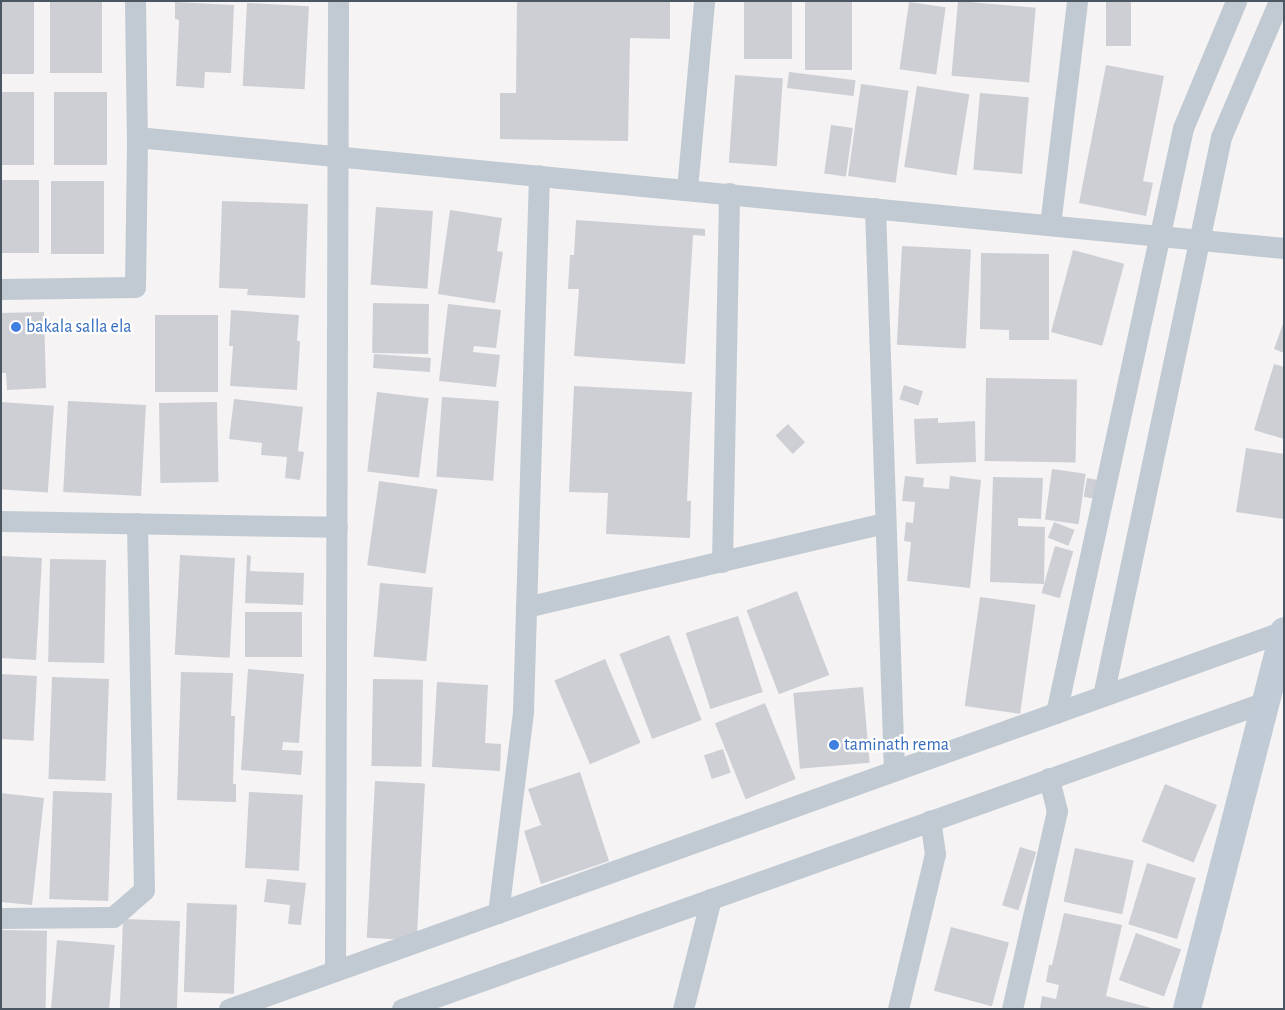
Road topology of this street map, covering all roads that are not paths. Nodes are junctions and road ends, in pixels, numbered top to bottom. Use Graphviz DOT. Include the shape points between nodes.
graph roads {
  1 [pos="136,1"];
  2 [pos="338,1"];
  3 [pos="704,1"];
  4 [pos="1077,1"];
  5 [pos="1236,1"];
  6 [pos="1279,1"];
  7 [pos="137,137"];
  8 [pos="339,155"];
  9 [pos="539,175"];
  10 [pos="687,189"];
  11 [pos="729,193"];
  12 [pos="875,208"];
  13 [pos="1050,225"];
  14 [pos="1159,236"];
  15 [pos="1199,240"];
  16 [pos="1284,248"];
  17 [pos="1,289"];
  18 [pos="1,521"];
  19 [pos="137,523"];
  20 [pos="885,523"];
  21 [pos="337,527"];
  22 [pos="722,562"];
  23 [pos="526,607"];
  24 [pos="1284,631"];
  25 [pos="1103,696"];
  26 [pos="1266,702"];
  27 [pos="1056,713"];
  28 [pos="894,771"];
  29 [pos="1049,778"];
  30 [pos="930,820"];
  31 [pos="711,898"];
  32 [pos="498,912"];
  33 [pos="1,918"];
  34 [pos="335,971"];
  35 [pos="229,1009"];
  36 [pos="402,1009"];
  37 [pos="683,1009"];
  38 [pos="898,1009"];
  39 [pos="1012,1009"];
  40 [pos="1187,1009"];
  1 -- 7 [label="street"];
  2 -- 8 [label="street"];
  3 -- 10 [label="street"];
  4 -- 13 [label="street"];
  5 -- 14 [label="street" via="1183,128"];
  6 -- 15 [label="street" via="1221,137"];
  7 -- 8 [label="street"];
  7 -- 17 [label="street" via="135,287"];
  8 -- 9 [label="street"];
  8 -- 21 [label="street"];
  9 -- 10 [label="street"];
  9 -- 23 [label="street"];
  10 -- 11 [label="street"];
  11 -- 12 [label="street"];
  11 -- 22 [label="street"];
  12 -- 13 [label="street"];
  12 -- 20 [label="street"];
  13 -- 14 [label="street"];
  14 -- 15 [label="street"];
  14 -- 27 [label="street"];
  15 -- 16 [label="street"];
  15 -- 25 [label="street"];
  18 -- 19 [label="street"];
  19 -- 21 [label="street"];
  19 -- 33 [label="street" via="144,890 113,917"];
  20 -- 22 [label="street"];
  20 -- 28 [label="street"];
  21 -- 34 [label="street"];
  22 -- 23 [label="street"];
  23 -- 32 [label="street" via="523,711"];
  24 -- 25 [label="street"];
  24 -- 26 [label="street"];
  25 -- 27 [label="street"];
  26 -- 29 [label="street"];
  26 -- 40 [label="street"];
  27 -- 28 [label="street"];
  28 -- 32 [label="street"];
  29 -- 30 [label="street"];
  29 -- 39 [label="street" via="1057,811"];
  30 -- 31 [label="street"];
  30 -- 38 [label="street" via="935,854"];
  31 -- 36 [label="street"];
  31 -- 37 [label="street"];
  32 -- 34 [label="street"];
  34 -- 35 [label="street"];
}
